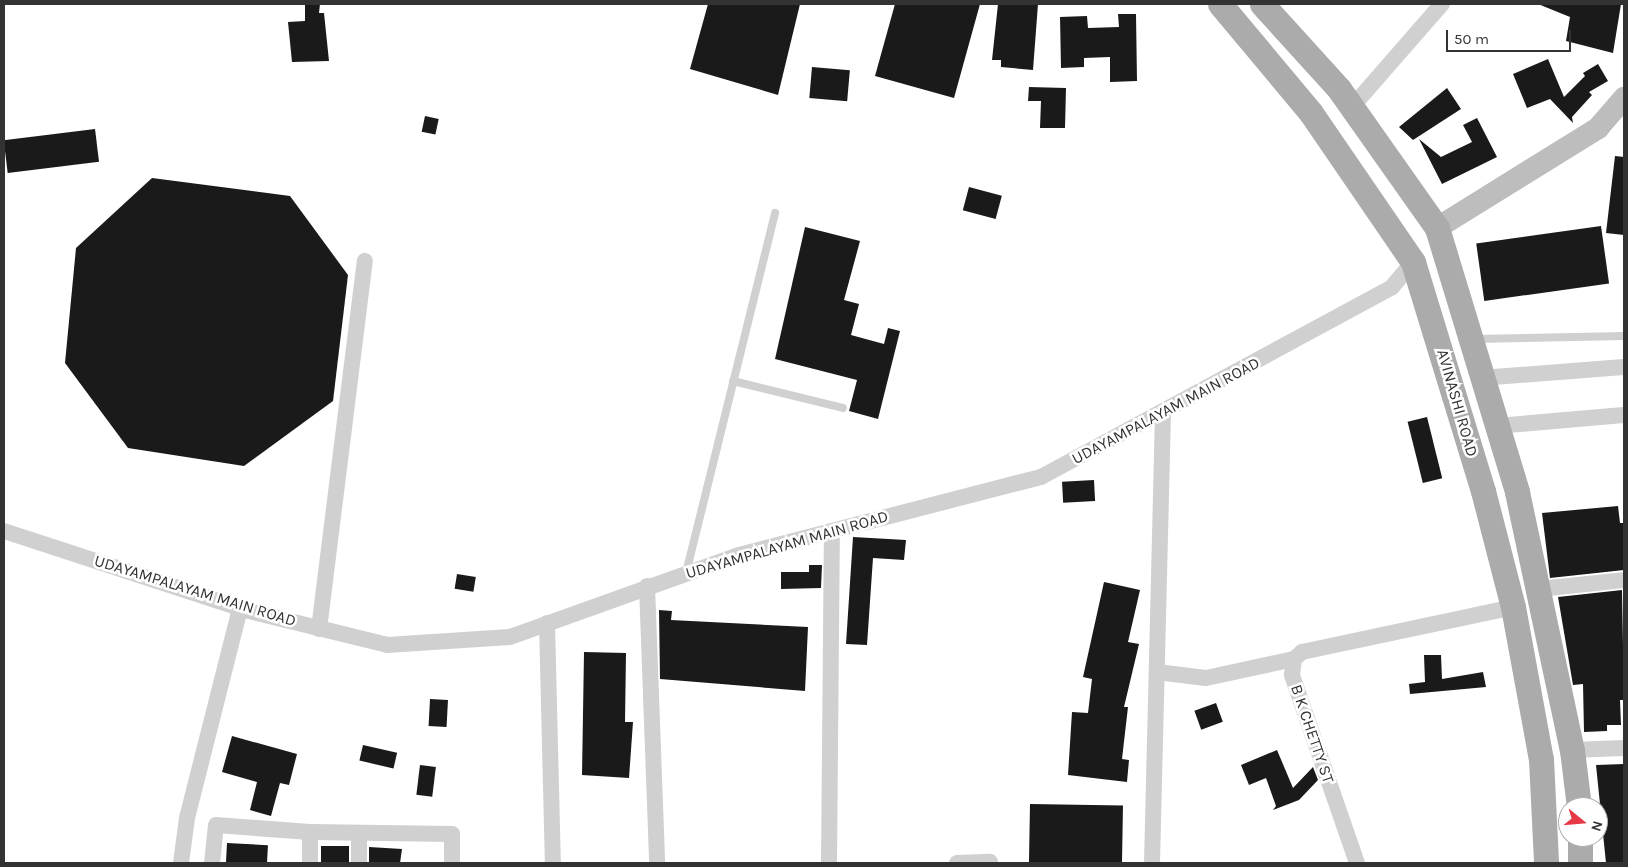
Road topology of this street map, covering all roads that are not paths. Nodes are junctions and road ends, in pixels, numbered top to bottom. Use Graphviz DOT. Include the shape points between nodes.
graph roads {
  1 [pos="1220,4"];
  2 [pos="1262,4"];
  3 [pos="1442,4"];
  4 [pos="1624,98"];
  5 [pos="1352,108"];
  6 [pos="775,213"];
  7 [pos="1437,228"];
  8 [pos="365,261"];
  9 [pos="1413,262"];
  10 [pos="1624,336"];
  11 [pos="1469,339"];
  12 [pos="1624,367"];
  13 [pos="1481,378"];
  14 [pos="733,380"];
  15 [pos="843,408"];
  16 [pos="1163,413"];
  17 [pos="1624,415"];
  18 [pos="1496,426"];
  19 [pos="4,531"];
  20 [pos="832,531"];
  21 [pos="686,573"];
  22 [pos="1624,580"];
  23 [pos="647,586"];
  24 [pos="1539,589"];
  25 [pos="1513,607"];
  26 [pos="240,608"];
  27 [pos="548,623"];
  28 [pos="319,629"];
  29 [pos="1294,659"];
  30 [pos="1157,672"];
  31 [pos="1624,748"];
  32 [pos="1572,750"];
  33 [pos="1579,797"];
  34 [pos="310,832"];
  35 [pos="359,833"];
  36 [pos="1580,847"];
  37 [pos="990,862"];
  38 [pos="181,863"];
  39 [pos="212,863"];
  40 [pos="310,863"];
  41 [pos="359,863"];
  42 [pos="452,863"];
  43 [pos="553,863"];
  44 [pos="657,863"];
  45 [pos="829,863"];
  46 [pos="957,863"];
  47 [pos="1152,863"];
  48 [pos="1357,863"];
  49 [pos="1546,863"];
  50 [pos="1580,863"];
  1 -- 9 [label="main road, AVINASHI ROAD" via="1311,113"];
  2 -- 5 [label="main road, AVINASHI ROAD"];
  3 -- 5 [label="street"];
  4 -- 7 [label="street" via="1598,128"];
  5 -- 7 [label="main road, AVINASHI ROAD"];
  6 -- 14 [label="lane"];
  7 -- 11 [label="main road, AVINASHI ROAD"];
  8 -- 28 [label="street"];
  9 -- 16 [label="street, UDAYAMPALAYAM MAIN ROAD" via="1392,287"];
  9 -- 25 [label="main road, AVINASHI ROAD" via="1478,472"];
  10 -- 11 [label="lane"];
  11 -- 13 [label="main road, AVINASHI ROAD"];
  12 -- 13 [label="street"];
  13 -- 18 [label="main road, AVINASHI ROAD"];
  14 -- 15 [label="lane"];
  14 -- 21 [label="lane"];
  16 -- 20 [label="street, UDAYAMPALAYAM MAIN ROAD" via="1041,477"];
  16 -- 30 [label="street"];
  17 -- 18 [label="street"];
  18 -- 24 [label="main road, AVINASHI ROAD"];
  19 -- 26 [label="street, UDAYAMPALAYAM MAIN ROAD"];
  20 -- 21 [label="street, UDAYAMPALAYAM MAIN ROAD"];
  20 -- 45 [label="street"];
  21 -- 23 [label="street, UDAYAMPALAYAM MAIN ROAD"];
  22 -- 24 [label="street"];
  23 -- 27 [label="street, UDAYAMPALAYAM MAIN ROAD"];
  23 -- 44 [label="street"];
  24 -- 32 [label="main road, AVINASHI ROAD"];
  25 -- 29 [label="street" via="1302,652"];
  25 -- 49 [label="main road, AVINASHI ROAD" via="1541,759"];
  26 -- 28 [label="street, UDAYAMPALAYAM MAIN ROAD"];
  26 -- 38 [label="street" via="187,818"];
  27 -- 28 [label="street, UDAYAMPALAYAM MAIN ROAD" via="510,637 387,645"];
  27 -- 43 [label="street"];
  29 -- 30 [label="street" via="1206,678"];
  29 -- 48 [label="street, B K CHETTY ST" via="1292,675"];
  30 -- 47 [label="street"];
  31 -- 32 [label="street"];
  32 -- 33 [label="main road, AVINASHI ROAD"];
  34 -- 35 [label="street"];
  34 -- 39 [label="street" via="216,826"];
  34 -- 40 [label="street"];
  35 -- 41 [label="street"];
  35 -- 42 [label="street" via="452,834"];
  36 -- 50 [label="main road"];
  37 -- 46 [label="street"];
}
